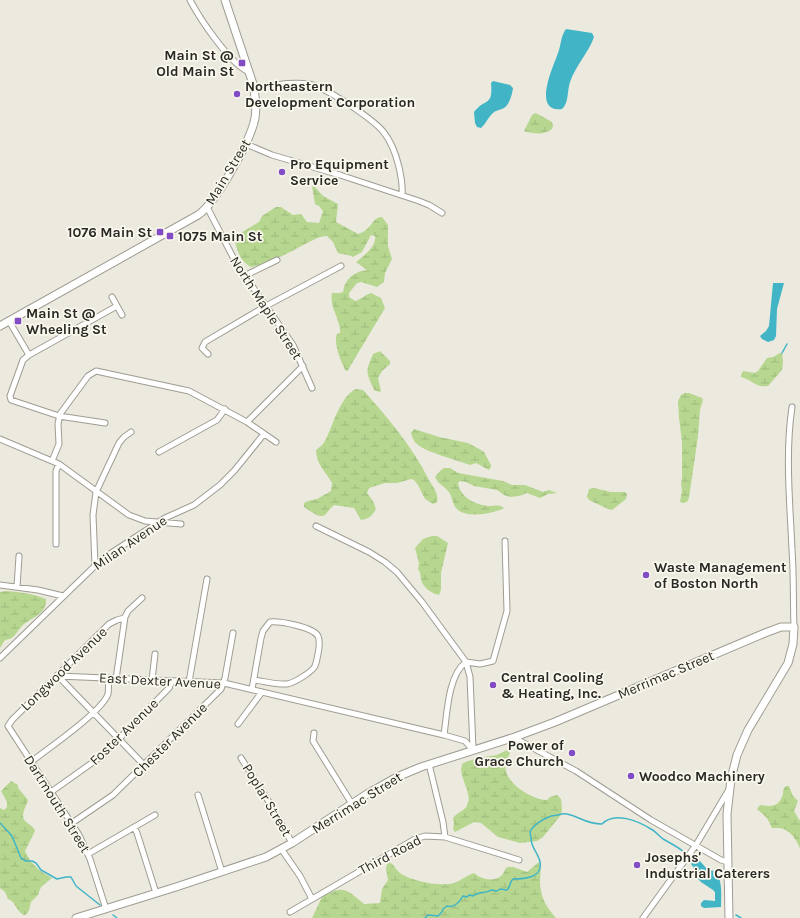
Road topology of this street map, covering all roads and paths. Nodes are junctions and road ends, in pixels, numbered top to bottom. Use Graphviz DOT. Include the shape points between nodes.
graph roads {
  1 [pos="190,0"];
  2 [pos="225,0"];
  3 [pos="249,72"];
  4 [pos="254,89"];
  5 [pos="246,144"];
  6 [pos="402,194"];
  7 [pos="207,207"];
  8 [pos="442,213"];
  9 [pos="277,260"];
  10 [pos="341,266"];
  11 [pos="244,276"];
  12 [pos="112,297"];
  13 [pos="117,306"];
  14 [pos="266,306"];
  15 [pos="122,315"];
  16 [pos="9,321"];
  17 [pos="0,326"];
  18 [pos="208,354"];
  19 [pos="29,355"];
  20 [pos="303,366"];
  21 [pos="312,388"];
  22 [pos="792,407"];
  23 [pos="226,409"];
  24 [pos="59,416"];
  25 [pos="247,422"];
  26 [pos="105,423"];
  27 [pos="131,432"];
  28 [pos="264,434"];
  29 [pos="0,439"];
  30 [pos="276,442"];
  31 [pos="159,452"];
  32 [pos="52,461"];
  33 [pos="59,464"];
  34 [pos="96,492"];
  35 [pos="158,522"];
  36 [pos="181,524"];
  37 [pos="316,526"];
  38 [pos="505,541"];
  39 [pos="56,544"];
  40 [pos="19,556"];
  41 [pos="95,565"];
  42 [pos="207,579"];
  43 [pos="0,585"];
  44 [pos="18,587"];
  45 [pos="63,596"];
  46 [pos="142,598"];
  47 [pos="124,618"];
  48 [pos="794,627"];
  49 [pos="233,633"];
  50 [pos="155,654"];
  51 [pos="0,658"];
  52 [pos="466,662"];
  53 [pos="58,676"];
  54 [pos="108,678"];
  55 [pos="116,679"];
  56 [pos="152,680"];
  57 [pos="254,680"];
  58 [pos="172,681"];
  59 [pos="189,682"];
  60 [pos="224,683"];
  61 [pos="252,689"];
  62 [pos="262,692"];
  63 [pos="93,712"];
  64 [pos="238,724"];
  65 [pos="8,725"];
  66 [pos="314,733"];
  67 [pos="444,735"];
  68 [pos="515,736"];
  69 [pos="119,739"];
  70 [pos="473,750"];
  71 [pos="241,758"];
  72 [pos="31,762"];
  73 [pos="429,764"];
  74 [pos="144,765"];
  75 [pos="729,790"];
  76 [pos="51,792"];
  77 [pos="198,795"];
  78 [pos="352,804"];
  79 [pos="155,815"];
  80 [pos="72,823"];
  81 [pos="134,828"];
  82 [pos="445,837"];
  83 [pos="292,843"];
  84 [pos="696,845"];
  85 [pos="282,850"];
  86 [pos="88,854"];
  87 [pos="519,860"];
  88 [pos="728,862"];
  89 [pos="222,872"];
  90 [pos="156,893"];
  91 [pos="312,899"];
  92 [pos="106,909"];
  93 [pos="290,912"];
  94 [pos="79,918"];
  95 [pos="643,918"];
  96 [pos="729,918"];
  1 -- 3 [label="street" via="233,59 242,69"];
  2 -- 3 [label="main road, Main Street"];
  3 -- 4 [label="main road, Main Street"];
  4 -- 5 [label="main road, Main Street" via="255,117"];
  4 -- 6 [label="street" via="301,84 319,87 363,114 389,137 395,152"];
  5 -- 6 [label="street"];
  5 -- 7 [label="main road, Main Street"];
  6 -- 8 [label="street"];
  7 -- 11 [label="street, North Maple Street"];
  7 -- 16 [label="main road, Main Street" via="192,218"];
  9 -- 11 [label="street"];
  10 -- 14 [label="street"];
  11 -- 14 [label="street, North Maple Street"];
  12 -- 13 [label="street"];
  13 -- 15 [label="street"];
  13 -- 19 [label="street"];
  14 -- 18 [label="street" via="205,342 202,348"];
  14 -- 20 [label="street, North Maple Street" via="290,341"];
  16 -- 17 [label="main road, Main Street"];
  16 -- 19 [label="street"];
  19 -- 24 [label="street" via="23,360 10,399"];
  20 -- 21 [label="street, North Maple Street"];
  20 -- 25 [label="street"];
  22 -- 48 [label="street" via="788,440"];
  23 -- 24 [label="street" via="184,389 96,371 88,376"];
  23 -- 25 [label="street"];
  23 -- 31 [label="street" via="217,420"];
  24 -- 26 [label="street"];
  24 -- 32 [label="street" via="59,445"];
  25 -- 28 [label="street"];
  27 -- 34 [label="street" via="122,438 117,446"];
  28 -- 30 [label="street"];
  28 -- 35 [label="street, Milan Avenue" via="220,485 194,505"];
  29 -- 32 [label="street"];
  32 -- 33 [label="street"];
  33 -- 34 [label="street"];
  33 -- 39 [label="street" via="56,470"];
  34 -- 35 [label="street" via="129,515 145,521"];
  34 -- 41 [label="street" via="93,515"];
  35 -- 36 [label="street"];
  35 -- 41 [label="street, Milan Avenue"];
  37 -- 52 [label="street" via="369,552 397,572"];
  38 -- 52 [label="street" via="507,611 493,660 486,663"];
  40 -- 44 [label="street"];
  41 -- 45 [label="street, Milan Avenue"];
  42 -- 59 [label="street"];
  43 -- 44 [label="street"];
  44 -- 45 [label="street"];
  45 -- 51 [label="street, Milan Avenue"];
  46 -- 47 [label="street"];
  47 -- 53 [label="street, Longwood Avenue" via="112,622"];
  47 -- 55 [label="street"];
  48 -- 68 [label="main road, Merrimac Street" via="774,629 555,722"];
  48 -- 75 [label="main road" via="788,663 748,730 737,755"];
  49 -- 60 [label="street"];
  50 -- 56 [label="street"];
  52 -- 67 [label="street" via="454,677"];
  52 -- 70 [label="street" via="470,680"];
  53 -- 54 [label="street, East Dexter Avenue"];
  53 -- 63 [label="street"];
  53 -- 65 [label="street, Longwood Avenue"];
  54 -- 55 [label="street, East Dexter Avenue"];
  54 -- 63 [label="street" via="106,696"];
  55 -- 56 [label="street, East Dexter Avenue"];
  56 -- 58 [label="street, East Dexter Avenue"];
  57 -- 57 [label="street" via="261,638 270,622 277,621 308,629 318,635 320,642 317,660 310,671 287,684"];
  57 -- 61 [label="street"];
  58 -- 59 [label="street, East Dexter Avenue"];
  58 -- 69 [label="street, Foster Avenue" via="169,688"];
  59 -- 60 [label="street, East Dexter Avenue"];
  60 -- 61 [label="street, East Dexter Avenue"];
  60 -- 74 [label="street, Chester Avenue"];
  61 -- 62 [label="street, East Dexter Avenue"];
  62 -- 64 [label="street"];
  62 -- 67 [label="street, East Dexter Avenue"];
  63 -- 69 [label="street"];
  63 -- 72 [label="street" via="69,734"];
  65 -- 72 [label="street, Dartmouth Street"];
  66 -- 78 [label="street" via="313,742"];
  67 -- 70 [label="street" via="465,741"];
  68 -- 70 [label="main road, Merrimac Street"];
  68 -- 84 [label="street"];
  69 -- 74 [label="street"];
  69 -- 76 [label="street, Foster Avenue" via="99,759"];
  70 -- 73 [label="main road, Merrimac Street"];
  71 -- 83 [label="street, Poplar Street"];
  72 -- 76 [label="street, Dartmouth Street"];
  73 -- 78 [label="main road, Merrimac Street" via="397,777"];
  73 -- 82 [label="street" via="444,822"];
  74 -- 80 [label="street, Chester Avenue" via="113,795"];
  75 -- 84 [label="street"];
  75 -- 88 [label="main road"];
  76 -- 80 [label="street, Dartmouth Street"];
  77 -- 89 [label="street"];
  78 -- 83 [label="main road, Merrimac Street"];
  79 -- 81 [label="street"];
  80 -- 86 [label="street, Dartmouth Street"];
  81 -- 86 [label="street"];
  81 -- 90 [label="street"];
  82 -- 87 [label="street, Third Road"];
  82 -- 91 [label="street, Third Road" via="425,836 415,839"];
  83 -- 85 [label="main road, Merrimac Street"];
  84 -- 88 [label="street"];
  84 -- 95 [label="street"];
  85 -- 89 [label="main road, Merrimac Street"];
  85 -- 91 [label="street"];
  86 -- 92 [label="street, Dartmouth Street"];
  88 -- 96 [label="main road"];
  89 -- 90 [label="main road, Merrimac Street"];
  90 -- 92 [label="main road, Merrimac Street"];
  91 -- 93 [label="street, Third Road"];
  92 -- 94 [label="main road, Merrimac Street"];
}
